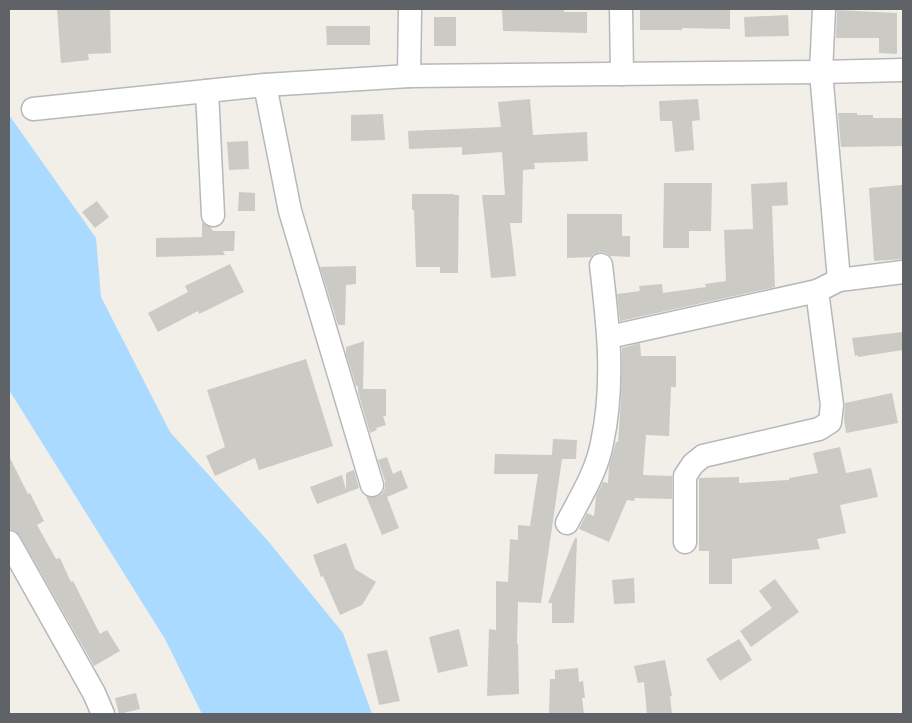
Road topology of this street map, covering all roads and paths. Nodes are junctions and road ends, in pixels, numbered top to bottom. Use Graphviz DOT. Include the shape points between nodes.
graph roads {
  1 [pos="410,9"];
  2 [pos="622,9"];
  3 [pos="824,9"];
  4 [pos="903,70"];
  5 [pos="821,72"];
  6 [pos="622,74"];
  7 [pos="408,76"];
  8 [pos="265,85"];
  9 [pos="207,91"];
  10 [pos="33,109"];
  11 [pos="213,215"];
  12 [pos="600,265"];
  13 [pos="903,272"];
  14 [pos="839,280"];
  15 [pos="816,291"];
  16 [pos="609,336"];
  17 [pos="372,485"];
  18 [pos="567,523"];
  19 [pos="9,542"];
  20 [pos="685,542"];
  21 [pos="103,714"];
  1 -- 7 [label="street"];
  2 -- 6 [label="street"];
  3 -- 5 [label="street"];
  4 -- 5 [label="street"];
  5 -- 6 [label="street"];
  5 -- 14 [label="street"];
  6 -- 7 [label="street"];
  7 -- 8 [label="street"];
  8 -- 9 [label="street"];
  8 -- 17 [label="street" via="290,211"];
  9 -- 10 [label="street"];
  9 -- 11 [label="street"];
  12 -- 16 [label="street"];
  13 -- 14 [label="street"];
  14 -- 15 [label="street"];
  15 -- 16 [label="street"];
  15 -- 20 [label="street" via="832,405 830,422 819,429 703,456 693,464 686,476"];
  16 -- 18 [label="street" via="610,387 602,444 588,484"];
  19 -- 21 [label="street"];
}
